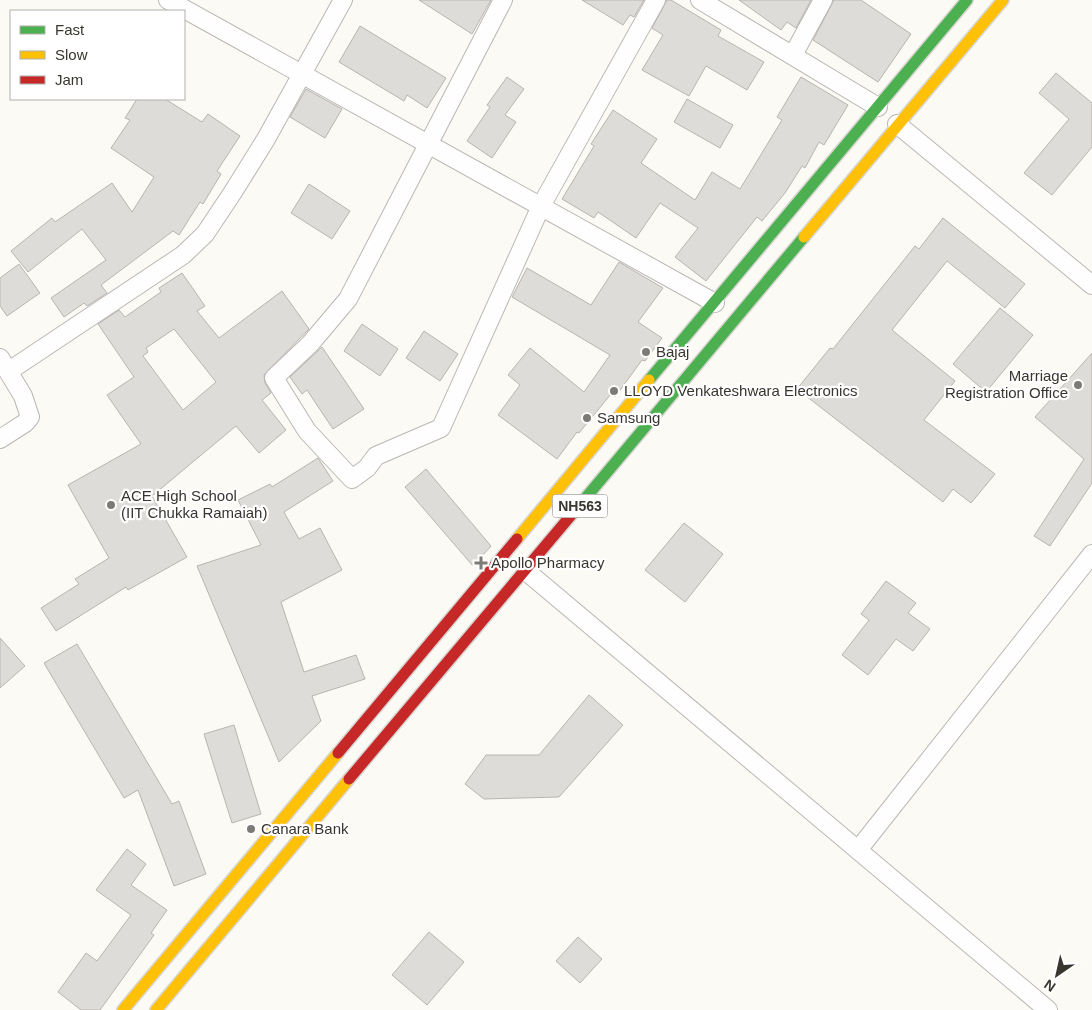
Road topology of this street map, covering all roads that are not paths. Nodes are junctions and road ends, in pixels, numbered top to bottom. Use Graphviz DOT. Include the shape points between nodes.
graph roads {
  1 [pos="343,0"];
  2 [pos="503,0"];
  3 [pos="656,0"];
  4 [pos="700,0"];
  5 [pos="823,0"];
  6 [pos="967,0"];
  7 [pos="1002,0"];
  8 [pos="172,1"];
  9 [pos="793,55"];
  10 [pos="302,74"];
  11 [pos="878,107"];
  12 [pos="897,124"];
  13 [pos="428,144"];
  14 [pos="541,206"];
  15 [pos="1092,285"];
  16 [pos="715,303"];
  17 [pos="5,365"];
  18 [pos="0,439"];
  19 [pos="1092,554"];
  20 [pos="526,571"];
  21 [pos="858,850"];
  22 [pos="123,1010"];
  23 [pos="156,1010"];
  24 [pos="1048,1010"];
  1 -- 10 [label="street"];
  2 -- 13 [label="street"];
  3 -- 14 [label="street"];
  4 -- 9 [label="street"];
  5 -- 9 [label="street"];
  6 -- 11 [label="highway, NH563"];
  7 -- 12 [label="highway, NH563"];
  8 -- 10 [label="street"];
  9 -- 11 [label="street"];
  10 -- 13 [label="street"];
  10 -- 17 [label="street" via="238,185 205,234 184,254"];
  11 -- 16 [label="highway, NH563"];
  12 -- 15 [label="street"];
  12 -- 20 [label="highway, NH563"];
  13 -- 14 [label="street"];
  13 -- 14 [label="street" via="348,299 310,344 274,378 307,431 352,479 376,456 441,428"];
  14 -- 16 [label="street"];
  16 -- 22 [label="highway, NH563"];
  17 -- 18 [label="street" via="23,396 30,417"];
  19 -- 21 [label="street"];
  20 -- 21 [label="street"];
  20 -- 23 [label="highway, NH563"];
  21 -- 24 [label="street"];
}
